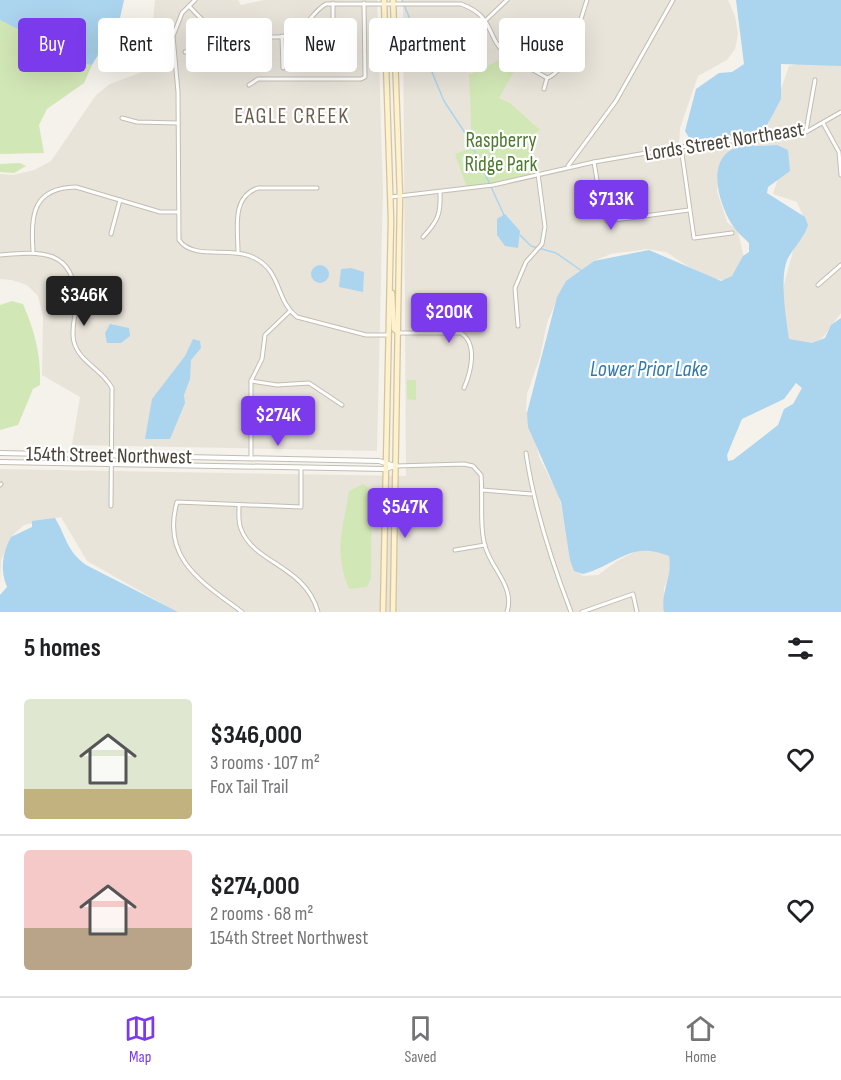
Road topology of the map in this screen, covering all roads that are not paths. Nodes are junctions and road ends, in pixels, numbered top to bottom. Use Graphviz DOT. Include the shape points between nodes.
graph roads {
  1 [pos="195,0"];
  2 [pos="507,0"];
  3 [pos="587,0"];
  4 [pos="673,0"];
  5 [pos="384,1"];
  6 [pos="393,1"];
  7 [pos="446,1"];
  8 [pos="333,3"];
  9 [pos="364,3"];
  10 [pos="189,6"];
  11 [pos="201,18"];
  12 [pos="333,18"];
  13 [pos="484,18"];
  14 [pos="487,19"];
  15 [pos="487,22"];
  16 [pos="272,36"];
  17 [pos="282,36"];
  18 [pos="283,68"];
  19 [pos="547,78"];
  20 [pos="815,80"];
  21 [pos="249,85"];
  22 [pos="544,89"];
  23 [pos="841,112"];
  24 [pos="122,118"];
  25 [pos="178,123"];
  26 [pos="823,123"];
  27 [pos="806,132"];
  28 [pos="681,147"];
  29 [pos="594,162"];
  30 [pos="567,168"];
  31 [pos="538,174"];
  32 [pos="841,175"];
  33 [pos="317,188"];
  34 [pos="440,192"];
  35 [pos="400,196"];
  36 [pos="391,197"];
  37 [pos="120,200"];
  38 [pos="689,210"];
  39 [pos="177,212"];
  40 [pos="732,233"];
  41 [pos="111,234"];
  42 [pos="423,237"];
  43 [pos="33,251"];
  44 [pos="238,252"];
  45 [pos="0,255"];
  46 [pos="841,265"];
  47 [pos="390,285"];
  48 [pos="818,285"];
  49 [pos="468,300"];
  50 [pos="290,311"];
  51 [pos="518,326"];
  52 [pos="399,333"];
  53 [pos="448,333"];
  54 [pos="388,335"];
  55 [pos="252,381"];
  56 [pos="464,388"];
  57 [pos="342,405"];
  58 [pos="526,453"];
  59 [pos="0,455"];
  60 [pos="112,455"];
  61 [pos="251,458"];
  62 [pos="0,462"];
  63 [pos="112,462"];
  64 [pos="385,462"];
  65 [pos="301,466"];
  66 [pos="396,466"];
  67 [pos="385,469"];
  68 [pos="482,490"];
  69 [pos="532,494"];
  70 [pos="111,506"];
  71 [pos="239,506"];
  72 [pos="484,546"];
  73 [pos="455,550"];
  74 [pos="242,612"];
  75 [pos="318,612"];
  76 [pos="383,612"];
  77 [pos="393,612"];
  78 [pos="507,612"];
  79 [pos="571,612"];
  80 [pos="582,612"];
  81 [pos="637,612"];
  1 -- 10 [label="street"];
  2 -- 14 [label="street"];
  3 -- 19 [label="street" via="567,56 559,71"];
  4 -- 30 [label="street" via="616,102"];
  5 -- 6 [label="street"];
  5 -- 9 [label="street"];
  5 -- 36 [label="main road"];
  6 -- 7 [label="street"];
  6 -- 35 [label="main road"];
  7 -- 13 [label="street" via="476,9"];
  8 -- 9 [label="street"];
  8 -- 12 [label="street"];
  8 -- 17 [label="street" via="315,11 296,32"];
  9 -- 21 [label="street" via="365,77 258,79"];
  10 -- 11 [label="street"];
  10 -- 25 [label="street" via="175,25 173,36"];
  15 -- 19 [label="street" via="505,53"];
  16 -- 17 [label="street"];
  17 -- 18 [label="street"];
  19 -- 22 [label="street"];
  20 -- 27 [label="street"];
  23 -- 26 [label="street, Lords Street Northeast"];
  24 -- 25 [label="street"];
  25 -- 39 [label="street"];
  26 -- 27 [label="street, Lords Street Northeast"];
  26 -- 32 [label="street" via="839,152"];
  27 -- 28 [label="street, Lords Street Northeast"];
  28 -- 29 [label="street, Lords Street Northeast"];
  28 -- 38 [label="street"];
  29 -- 30 [label="street, Lords Street Northeast"];
  29 -- 38 [label="street" via="607,221"];
  30 -- 31 [label="street, Lords Street Northeast"];
  31 -- 34 [label="street, Lords Street Northeast"];
  31 -- 51 [label="street" via="545,227 542,244 526,262 515,288"];
  33 -- 44 [label="street" via="258,188 248,192 239,208"];
  34 -- 35 [label="street, Lords Street Northeast"];
  34 -- 42 [label="street" via="438,222"];
  35 -- 36 [label="street, Lords Street Northeast"];
  35 -- 52 [label="main road"];
  36 -- 47 [label="main road"];
  37 -- 39 [label="street" via="160,212"];
  37 -- 41 [label="street"];
  37 -- 43 [label="street" via="76,187 50,192 33,215"];
  38 -- 40 [label="street" via="694,238"];
  39 -- 44 [label="street" via="179,240 190,250"];
  43 -- 45 [label="street"];
  43 -- 60 [label="street" via="50,254 71,275 76,301 74,342 83,358 112,388"];
  44 -- 50 [label="street" via="262,262 274,274"];
  46 -- 48 [label="street"];
  47 -- 52 [label="main road" via="394,331"];
  47 -- 54 [label="main road"];
  49 -- 53 [label="street" via="450,317"];
  50 -- 54 [label="street" via="309,322 328,323 366,335"];
  50 -- 55 [label="street" via="265,335 262,358"];
  52 -- 53 [label="street"];
  52 -- 66 [label="main road"];
  53 -- 56 [label="street" via="461,333 470,344 470,372"];
  54 -- 64 [label="main road"];
  55 -- 57 [label="street" via="277,385 309,383"];
  55 -- 61 [label="street"];
  58 -- 69 [label="street"];
  59 -- 60 [label="street, 154th Street Northwest"];
  60 -- 61 [label="street, 154th Street Northwest"];
  60 -- 63 [label="street"];
  61 -- 64 [label="street, 154th Street Northwest"];
  62 -- 63 [label="street, 154th Street Northwest"];
  63 -- 65 [label="street, 154th Street Northwest"];
  63 -- 70 [label="street"];
  64 -- 66 [label="street, 154th Street Northwest"];
  64 -- 67 [label="main road"];
  65 -- 67 [label="street, 154th Street Northwest"];
  65 -- 71 [label="street" via="301,507"];
  66 -- 67 [label="street, 154th Street Northwest"];
  66 -- 68 [label="street, 154th Street Northwest" via="474,466 481,475"];
  66 -- 77 [label="main road"];
  67 -- 76 [label="main road"];
  68 -- 69 [label="street"];
  68 -- 72 [label="street"];
  69 -- 79 [label="street"];
  71 -- 74 [label="street" via="177,502 173,532 177,550 199,580"];
  71 -- 75 [label="street" via="240,527 246,541 301,580 314,598"];
  72 -- 73 [label="street"];
  72 -- 78 [label="street" via="506,583"];
  80 -- 81 [label="street" via="633,594"];
}
